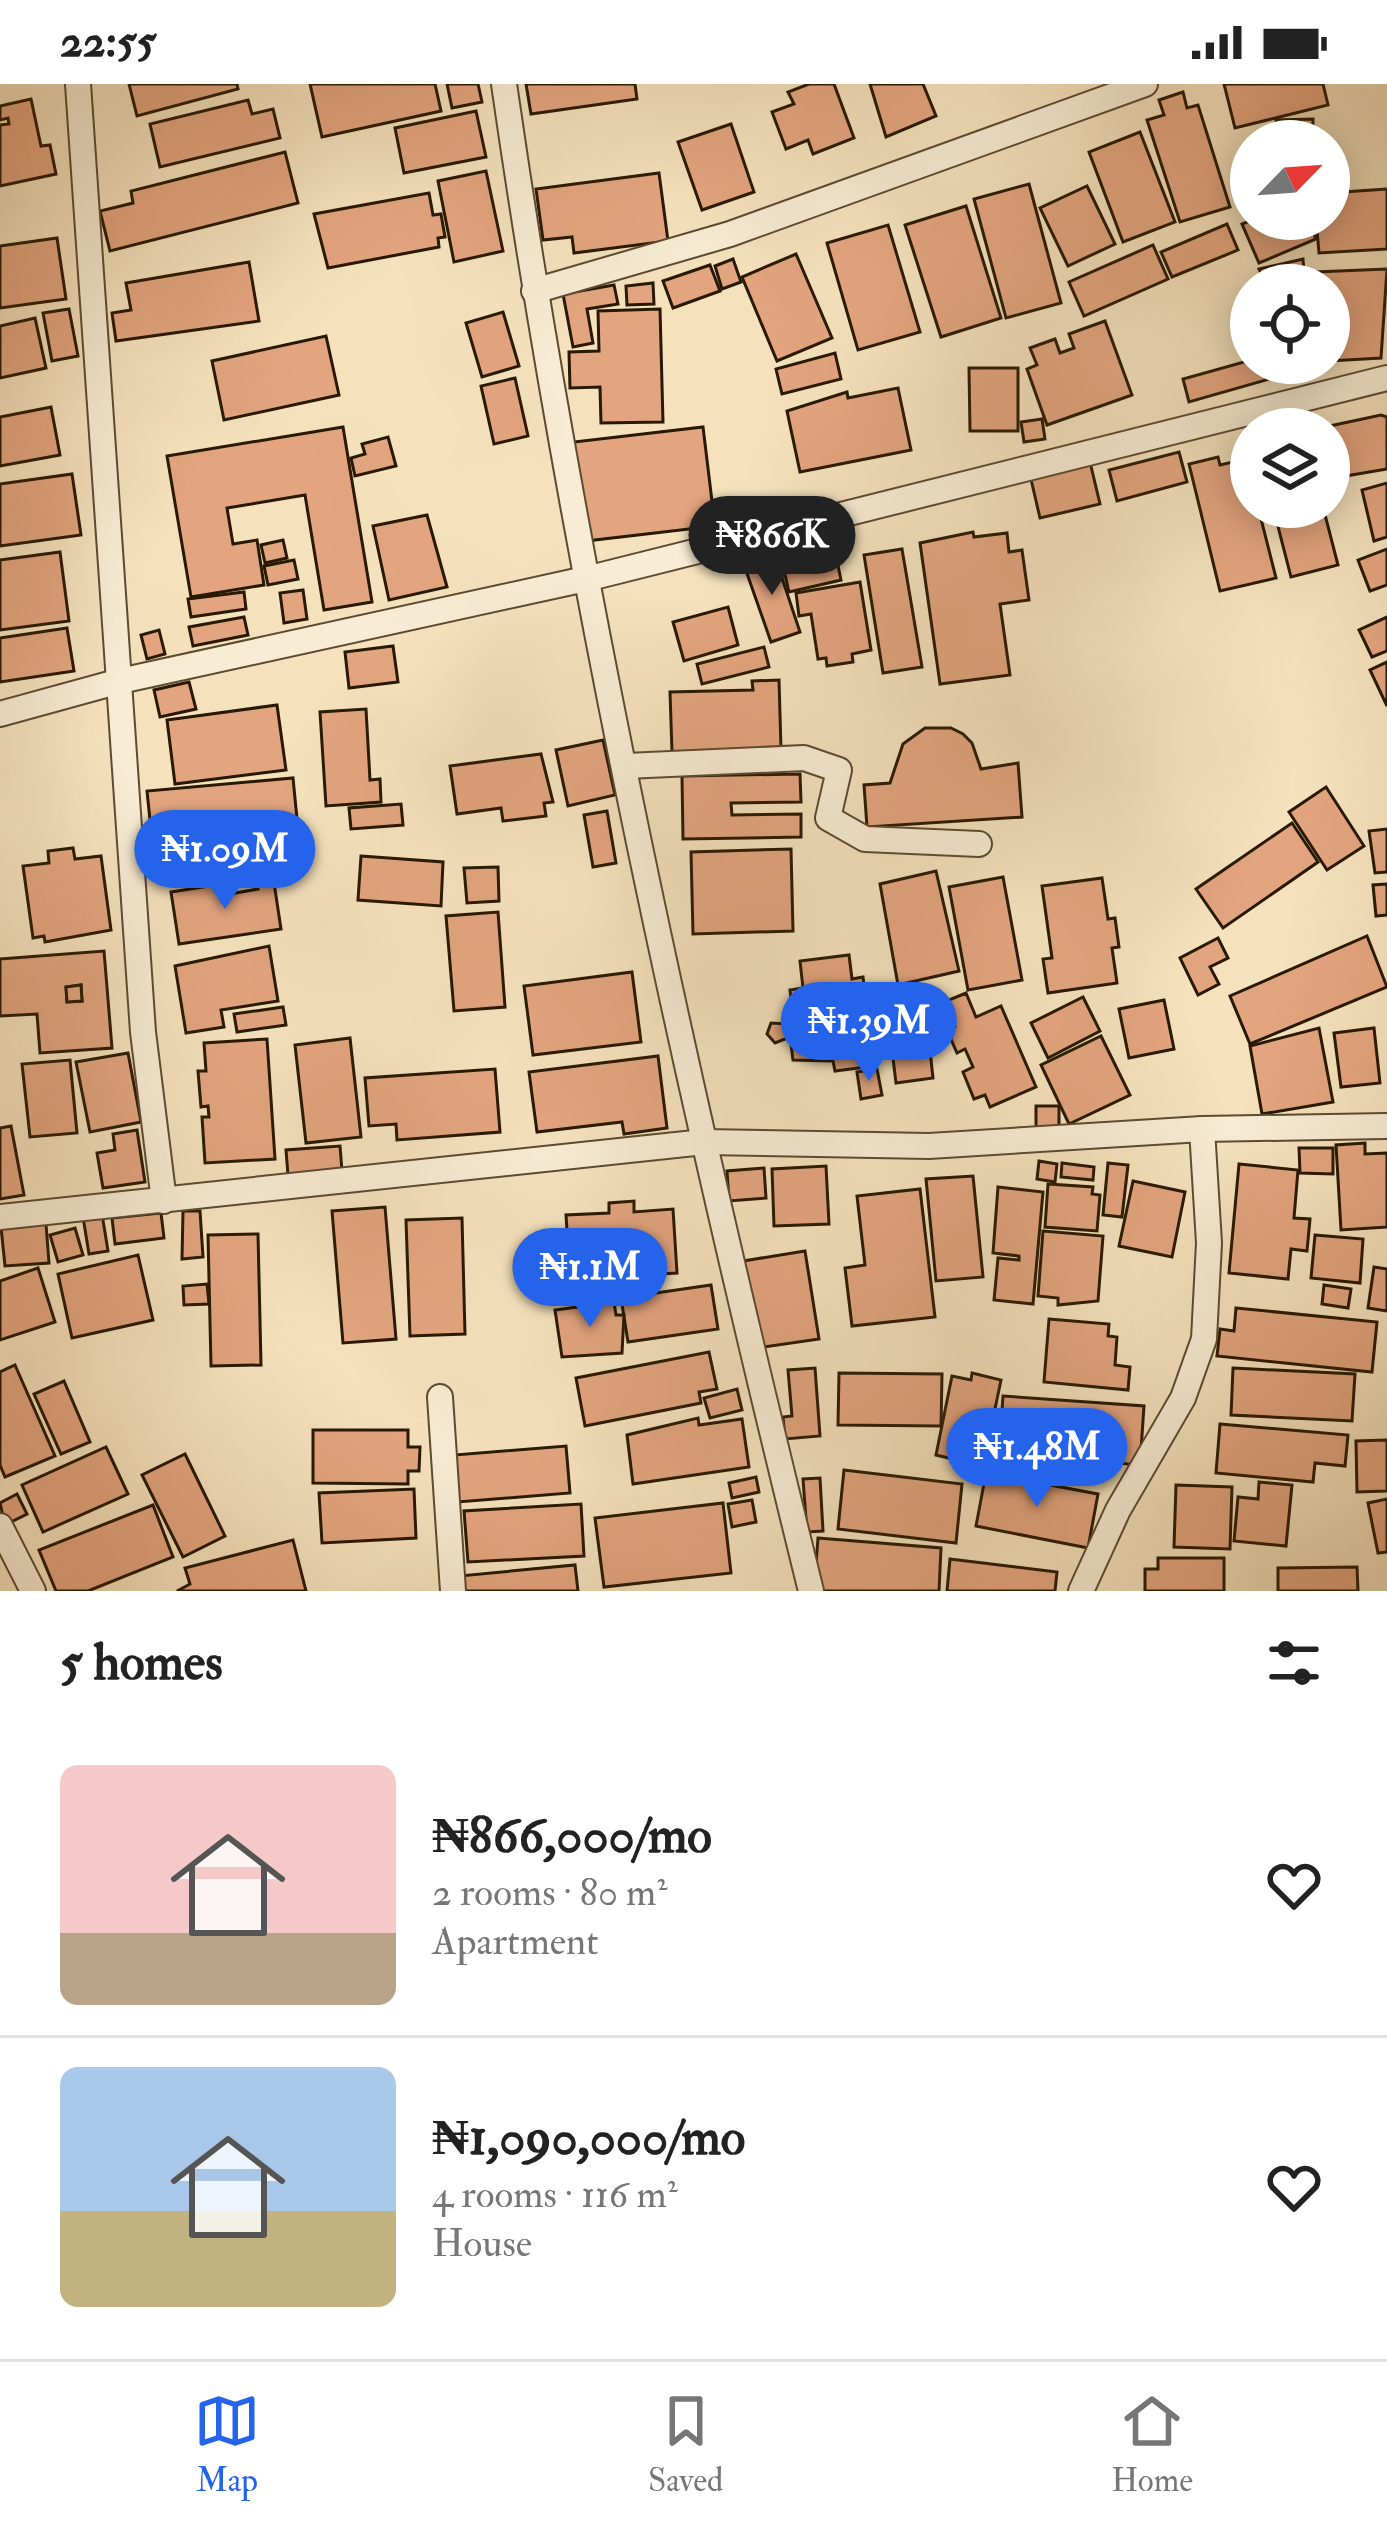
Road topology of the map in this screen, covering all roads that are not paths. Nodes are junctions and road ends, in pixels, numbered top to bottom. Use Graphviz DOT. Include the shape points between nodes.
graph roads {
  1 [pos="78,84"];
  2 [pos="504,84"];
  3 [pos="1145,84"];
  4 [pos="534,291"];
  5 [pos="1387,378"];
  6 [pos="590,578"];
  7 [pos="120,681"];
  8 [pos="0,714"];
  9 [pos="626,766"];
  10 [pos="980,844"];
  11 [pos="1387,1126"];
  12 [pos="1202,1129"];
  13 [pos="704,1142"];
  14 [pos="164,1201"];
  15 [pos="0,1217"];
  16 [pos="440,1397"];
  17 [pos="0,1526"];
  18 [pos="10,1568"];
  19 [pos="33,1591"];
  20 [pos="453,1591"];
  21 [pos="811,1591"];
  22 [pos="1081,1591"];
  1 -- 7 [label="street"];
  2 -- 4 [label="street"];
  3 -- 4 [label="street" via="752,227"];
  4 -- 6 [label="street"];
  5 -- 6 [label="street"];
  6 -- 7 [label="street"];
  6 -- 9 [label="street"];
  7 -- 8 [label="street"];
  7 -- 14 [label="street" via="142,1032"];
  9 -- 10 [label="street" via="804,758 839,770 828,818 865,838"];
  9 -- 13 [label="street"];
  11 -- 12 [label="street"];
  12 -- 13 [label="street" via="929,1146"];
  12 -- 22 [label="street" via="1204,1339 1183,1398"];
  13 -- 14 [label="street"];
  13 -- 21 [label="street"];
  14 -- 15 [label="street"];
  16 -- 20 [label="street"];
  17 -- 18 [label="street"];
  18 -- 19 [label="street"];
}
